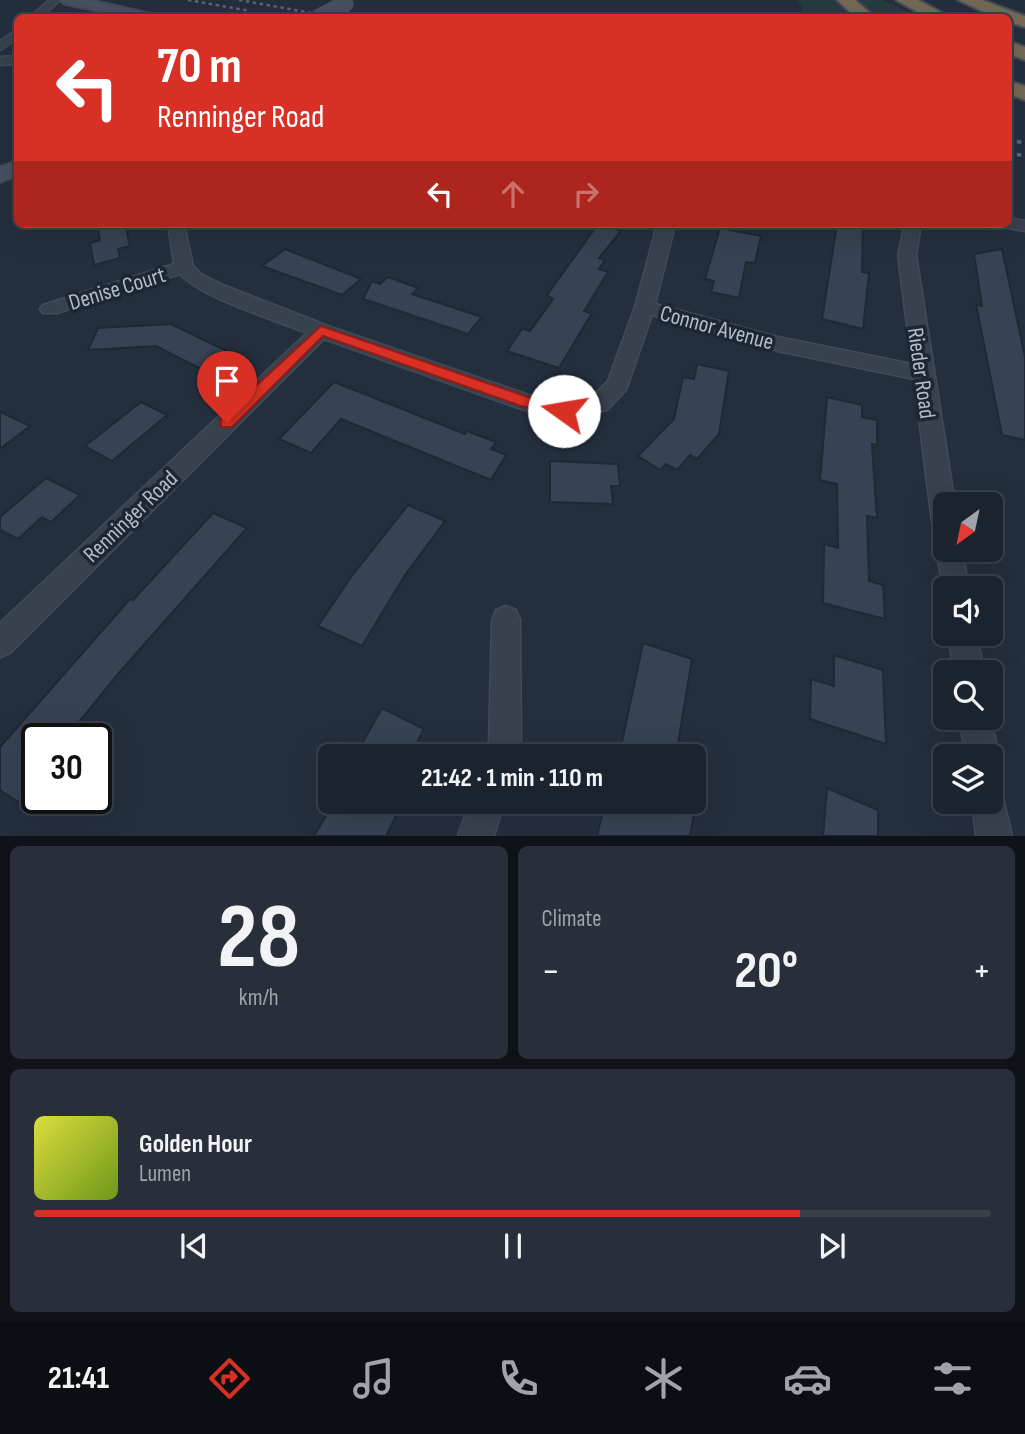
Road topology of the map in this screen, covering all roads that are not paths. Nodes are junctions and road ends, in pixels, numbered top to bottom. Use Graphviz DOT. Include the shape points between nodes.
graph roads {
  1 [pos="55,0"];
  2 [pos="65,0"];
  3 [pos="845,0"];
  4 [pos="904,0"];
  5 [pos="945,0"];
  6 [pos="966,0"];
  7 [pos="349,2"];
  8 [pos="39,14"];
  9 [pos="140,14"];
  10 [pos="326,14"];
  11 [pos="861,14"];
  12 [pos="934,14"];
  13 [pos="977,14"];
  14 [pos="1004,14"];
  15 [pos="14,35"];
  16 [pos="0,47"];
  17 [pos="177,228"];
  18 [pos="662,228"];
  19 [pos="910,228"];
  20 [pos="184,267"];
  21 [pos="645,307"];
  22 [pos="50,309"];
  23 [pos="321,331"];
  24 [pos="922,373"];
  25 [pos="940,492"];
  26 [pos="506,620"];
  27 [pos="0,643"];
  28 [pos="505,744"];
  29 [pos="483,814"];
  30 [pos="991,814"];
  31 [pos="476,835"];
  32 [pos="994,835"];
  1 -- 8 [label="street"];
  2 -- 9 [label="street"];
  3 -- 11 [label="highway"];
  4 -- 12 [label="highway"];
  5 -- 13 [label="highway"];
  6 -- 14 [label="highway"];
  7 -- 10 [label="street, bridge"];
  15 -- 16 [label="street"];
  17 -- 20 [label="street"];
  18 -- 21 [label="street"];
  19 -- 24 [label="street, Rieder Road" via="907,255"];
  20 -- 22 [label="street, Denise Court"];
  20 -- 23 [label="street, Connor Avenue" via="216,289"];
  21 -- 23 [label="street, Connor Avenue" via="618,385 598,404 564,411"];
  21 -- 24 [label="street, Connor Avenue" via="778,344"];
  23 -- 27 [label="street, Renninger Road"];
  24 -- 25 [label="street, Rieder Road"];
  26 -- 28 [label="street"];
  29 -- 31 [label="street"];
  30 -- 32 [label="street"];
}
